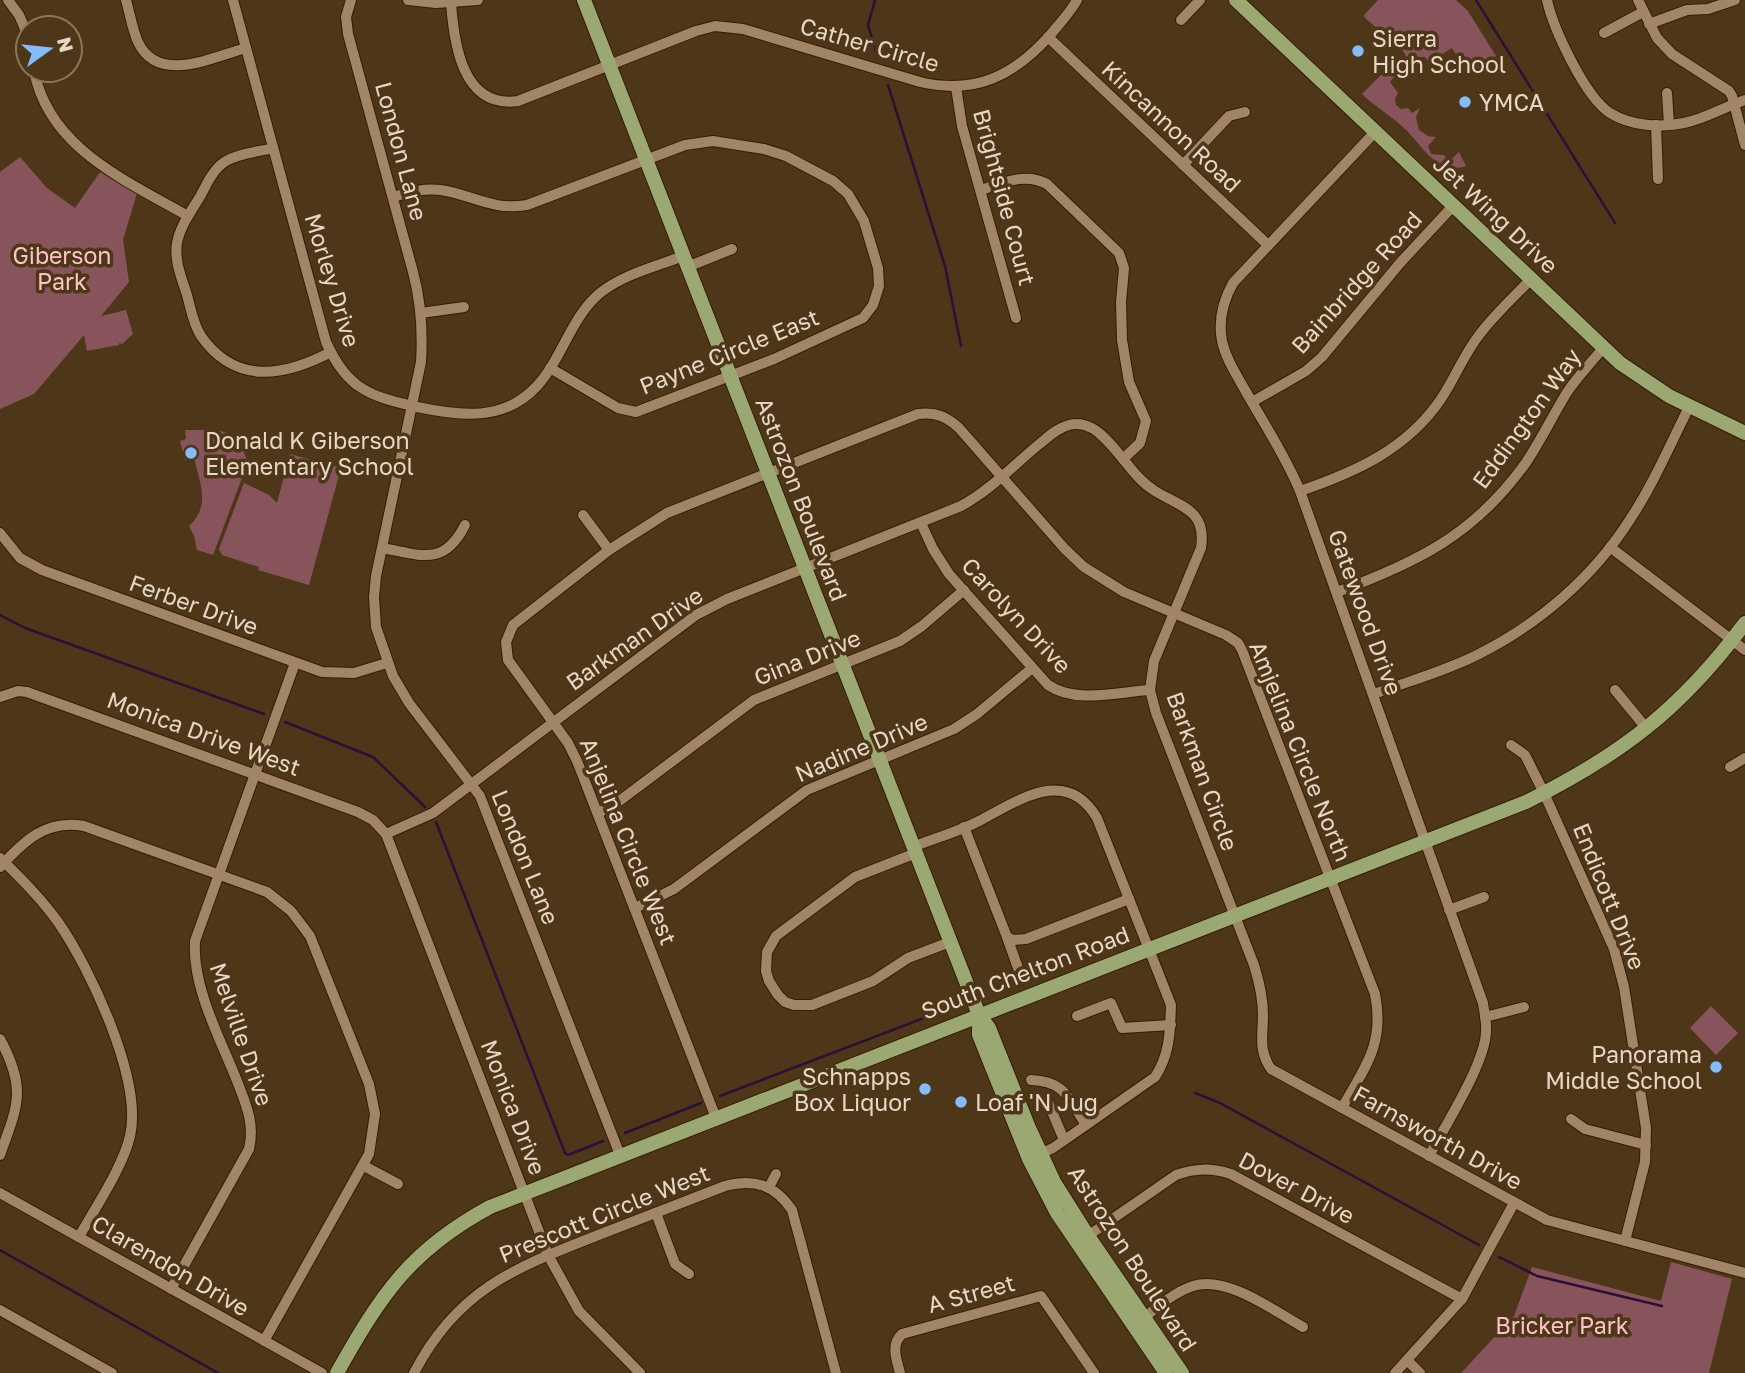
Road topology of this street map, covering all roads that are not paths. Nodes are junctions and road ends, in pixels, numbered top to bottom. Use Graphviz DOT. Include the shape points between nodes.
graph roads {
  1 [pos="126,0"];
  2 [pos="233,0"];
  3 [pos="351,0"];
  4 [pos="408,0"];
  5 [pos="478,0"];
  6 [pos="584,0"];
  7 [pos="1077,0"];
  8 [pos="1200,0"];
  9 [pos="1236,0"];
  10 [pos="1547,0"];
  11 [pos="1638,0"];
  12 [pos="1735,0"];
  13 [pos="451,3"];
  14 [pos="1643,12"];
  15 [pos="1181,20"];
  16 [pos="1649,24"];
  17 [pos="1604,33"];
  18 [pos="1048,37"];
  19 [pos="246,48"];
  20 [pos="609,64"];
  21 [pos="39,84"];
  22 [pos="956,86"];
  23 [pos="1667,93"];
  24 [pos="1740,102"];
  25 [pos="1245,112"];
  26 [pos="1656,125"];
  27 [pos="1669,125"];
  28 [pos="1375,132"];
  29 [pos="1745,145"];
  30 [pos="273,148"];
  31 [pos="646,160"];
  32 [pos="1183,165"];
  33 [pos="1658,180"];
  34 [pos="981,190"];
  35 [pos="393,197"];
  36 [pos="1452,206"];
  37 [pos="188,216"];
  38 [pos="1268,245"];
  39 [pos="732,249"];
  40 [pos="685,261"];
  41 [pos="1531,279"];
  42 [pos="198,288"];
  43 [pos="186,292"];
  44 [pos="464,307"];
  45 [pos="421,313"];
  46 [pos="1016,318"];
  47 [pos="1603,348"];
  48 [pos="331,352"];
  49 [pos="550,368"];
  50 [pos="730,377"];
  51 [pos="1252,402"];
  52 [pos="412,406"];
  53 [pos="1689,407"];
  54 [pos="1745,433"];
  55 [pos="1124,459"];
  56 [pos="768,473"];
  57 [pos="1001,476"];
  58 [pos="1300,491"];
  59 [pos="583,515"];
  60 [pos="921,523"];
  61 [pos="465,525"];
  62 [pos="0,533"];
  63 [pos="1610,547"];
  64 [pos="382,548"];
  65 [pos="608,550"];
  66 [pos="805,568"];
  67 [pos="964,590"];
  68 [pos="1337,592"];
  69 [pos="1174,613"];
  70 [pos="1745,623"];
  71 [pos="1733,640"];
  72 [pos="1745,650"];
  73 [pos="295,663"];
  74 [pos="387,663"];
  75 [pos="842,665"];
  76 [pos="1031,668"];
  77 [pos="1150,690"];
  78 [pos="1615,690"];
  79 [pos="1374,694"];
  80 [pos="0,697"];
  81 [pos="553,722"];
  82 [pos="1647,729"];
  83 [pos="1511,745"];
  84 [pos="1745,758"];
  85 [pos="880,761"];
  86 [pos="1730,767"];
  87 [pos="254,774"];
  88 [pos="472,783"];
  89 [pos="1544,793"];
  90 [pos="598,813"];
  91 [pos="964,827"];
  92 [pos="386,834"];
  93 [pos="1425,842"];
  94 [pos="914,850"];
  95 [pos="1,862"];
  96 [pos="219,873"];
  97 [pos="1331,879"];
  98 [pos="1484,897"];
  99 [pos="1129,899"];
  100 [pos="635,908"];
  101 [pos="1449,910"];
  102 [pos="1234,916"];
  103 [pos="1007,937"];
  104 [pos="950,942"];
  105 [pos="1150,948"];
  106 [pos="1018,968"];
  107 [pos="1524,1007"];
  108 [pos="979,1015"];
  109 [pos="1077,1016"];
  110 [pos="1485,1017"];
  111 [pos="1171,1025"];
  112 [pos="0,1039"];
  113 [pos="1031,1080"];
  114 [pos="1048,1102"];
  115 [pos="1342,1108"];
  116 [pos="716,1118"];
  117 [pos="1571,1119"];
  118 [pos="1086,1125"];
  119 [pos="1064,1140"];
  120 [pos="1646,1145"];
  121 [pos="1040,1154"];
  122 [pos="0,1155"];
  123 [pos="620,1155"];
  124 [pos="1429,1156"];
  125 [pos="364,1166"];
  126 [pos="776,1174"];
  127 [pos="398,1184"];
  128 [pos="769,1187"];
  129 [pos="525,1192"];
  130 [pos="0,1193"];
  131 [pos="1514,1203"];
  132 [pos="656,1213"];
  133 [pos="79,1237"];
  134 [pos="1082,1240"];
  135 [pos="1625,1241"];
  136 [pos="548,1255"];
  137 [pos="1745,1273"];
  138 [pos="689,1274"];
  139 [pos="170,1289"];
  140 [pos="1462,1300"];
  141 [pos="0,1310"];
  142 [pos="1139,1322"];
  143 [pos="1303,1327"];
  144 [pos="264,1341"];
  145 [pos="1407,1360"];
  146 [pos="112,1373"];
  147 [pos="322,1373"];
  148 [pos="337,1373"];
  149 [pos="414,1373"];
  150 [pos="639,1373"];
  151 [pos="836,1373"];
  152 [pos="900,1373"];
  153 [pos="1094,1373"];
  154 [pos="1166,1373"];
  155 [pos="1182,1373"];
  156 [pos="1395,1373"];
  157 [pos="1420,1373"];
  1 -- 19 [label="street" via="138,43 161,65 184,65"];
  2 -- 19 [label="street, Morley Drive"];
  3 -- 35 [label="street, London Lane" via="348,34"];
  4 -- 13 [label="street"];
  5 -- 13 [label="street"];
  6 -- 20 [label="main road, Astrozon Boulevard"];
  7 -- 18 [label="street, Cather Circle"];
  8 -- 15 [label="street"];
  9 -- 28 [label="main road, Jet Wing Drive"];
  10 -- 26 [label="street" via="1559,37 1602,107 1622,119"];
  11 -- 14 [label="street"];
  12 -- 16 [label="street"];
  13 -- 20 [label="street, Cather Circle" via="455,41 469,79 497,102 518,101"];
  14 -- 16 [label="street"];
  14 -- 17 [label="street"];
  16 -- 24 [label="street" via="1679,61 1724,86"];
  18 -- 22 [label="street, Cather Circle" via="1003,75"];
  18 -- 32 [label="street, Kincannon Road"];
  19 -- 30 [label="street, Morley Drive"];
  20 -- 22 [label="street, Cather Circle" via="696,30 724,26 920,82"];
  20 -- 31 [label="main road, Astrozon Boulevard"];
  21 -- 37 [label="street" via="47,107 75,145"];
  22 -- 34 [label="street, Brightside Court" via="959,115"];
  23 -- 27 [label="street"];
  24 -- 27 [label="street"];
  24 -- 29 [label="street"];
  25 -- 32 [label="street" via="1229,116"];
  26 -- 27 [label="street"];
  26 -- 33 [label="street"];
  28 -- 36 [label="main road, Jet Wing Drive"];
  28 -- 38 [label="street, Gatewood Drive"];
  30 -- 37 [label="street" via="220,166"];
  30 -- 48 [label="street, Morley Drive"];
  31 -- 35 [label="street" via="539,202 514,207 439,190"];
  31 -- 40 [label="main road, Astrozon Boulevard"];
  31 -- 50 [label="street, Payne Circle East" via="685,145 712,141 776,152 822,174 848,194 864,222 879,276 869,312"];
  32 -- 38 [label="street, Kincannon Road"];
  34 -- 46 [label="street, Brightside Court"];
  34 -- 55 [label="street" via="1026,178 1041,180 1119,253 1124,268 1122,340 1129,382 1146,421 1140,443"];
  35 -- 45 [label="street, London Lane"];
  36 -- 41 [label="main road, Jet Wing Drive"];
  36 -- 51 [label="street, Bainbridge Road" via="1322,357"];
  37 -- 43 [label="street" via="176,252"];
  38 -- 51 [label="street, Gatewood Drive" via="1233,283 1221,316 1225,352"];
  39 -- 40 [label="street, Morley Drive"];
  40 -- 49 [label="street, Morley Drive" via="623,279 601,292 584,311"];
  40 -- 50 [label="main road, Astrozon Boulevard"];
  41 -- 47 [label="main road, Jet Wing Drive"];
  41 -- 58 [label="street" via="1481,332 1440,401 1411,433 1372,463"];
  42 -- 43 [label="street"];
  43 -- 48 [label="street" via="201,335 238,366 282,372"];
  44 -- 45 [label="street"];
  45 -- 52 [label="street, London Lane" via="421,362"];
  47 -- 53 [label="main road, Jet Wing Drive"];
  47 -- 68 [label="street, Eddington Way" via="1567,393 1523,466 1467,526 1407,565"];
  48 -- 52 [label="street, Morley Drive" via="348,376 368,392"];
  49 -- 50 [label="street, Payne Circle East" via="618,408 636,412"];
  49 -- 52 [label="street, Morley Drive" via="529,393 486,414 462,415"];
  50 -- 56 [label="main road, Astrozon Boulevard"];
  51 -- 58 [label="street, Gatewood Drive"];
  52 -- 64 [label="street, London Lane"];
  53 -- 54 [label="main road, Jet Wing Drive"];
  53 -- 63 [label="street" via="1649,488"];
  55 -- 57 [label="street, Barkman Circle" via="1092,428 1069,425 1052,433"];
  55 -- 69 [label="street, Barkman Circle" via="1149,487 1184,506 1199,524 1201,548"];
  56 -- 57 [label="street, Anjelina Circle West" via="918,414 935,413 952,421"];
  56 -- 65 [label="street, Anjelina Circle West" via="680,507"];
  56 -- 66 [label="main road, Astrozon Boulevard"];
  57 -- 60 [label="street, Barkman Drive" via="970,502"];
  57 -- 69 [label="street, Amjelina Circle North" via="1084,567 1124,592"];
  58 -- 68 [label="street, Gatewood Drive"];
  59 -- 65 [label="street"];
  60 -- 66 [label="street, Barkman Drive"];
  60 -- 67 [label="street, Carolyn Drive" via="938,558"];
  61 -- 64 [label="street" via="456,542 433,555"];
  62 -- 73 [label="street, Ferber Drive" via="20,558 42,570"];
  63 -- 71 [label="street"];
  63 -- 79 [label="street" via="1561,598 1510,636 1462,662"];
  64 -- 74 [label="street, London Lane" via="374,612"];
  65 -- 81 [label="street, Anjelina Circle West" via="520,617 508,634 508,660"];
  66 -- 75 [label="main road, Astrozon Boulevard"];
  66 -- 81 [label="street, Barkman Drive" via="696,615"];
  67 -- 75 [label="street, Gina Drive" via="911,635"];
  67 -- 76 [label="street, Carolyn Drive"];
  68 -- 79 [label="street, Gatewood Drive"];
  69 -- 77 [label="street, Barkman Circle" via="1154,661"];
  69 -- 97 [label="street, Amjelina Circle North" via="1238,643"];
  70 -- 71 [label="main road, South Chelton Road"];
  71 -- 72 [label="street"];
  71 -- 82 [label="main road, South Chelton Road" via="1695,685"];
  73 -- 74 [label="street, Ferber Drive" via="333,674"];
  73 -- 87 [label="street, Melville Drive"];
  74 -- 88 [label="street, London Lane" via="409,703"];
  75 -- 85 [label="main road, Astrozon Boulevard"];
  75 -- 90 [label="street, Gina Drive" via="754,700"];
  76 -- 77 [label="street, Carolyn Drive" via="1063,694"];
  76 -- 85 [label="street, Nadine Drive" via="967,721"];
  77 -- 102 [label="street, Barkman Circle"];
  78 -- 82 [label="street"];
  79 -- 93 [label="street, Gatewood Drive"];
  80 -- 87 [label="street, Monica Drive West" via="27,692"];
  81 -- 88 [label="street, Barkman Drive"];
  81 -- 90 [label="street, Anjelina Circle West" via="573,751"];
  82 -- 89 [label="main road, South Chelton Road"];
  83 -- 89 [label="street, Endicott Drive" via="1525,755"];
  84 -- 86 [label="street"];
  85 -- 94 [label="main road, Astrozon Boulevard"];
  85 -- 100 [label="street, Nadine Drive" via="807,790 674,889"];
  87 -- 92 [label="street, Monica Drive West" via="367,816"];
  87 -- 96 [label="street, Melville Drive"];
  88 -- 92 [label="street, Barkman Drive" via="424,819"];
  88 -- 123 [label="street, London Lane" via="485,806"];
  89 -- 93 [label="main road, South Chelton Road"];
  89 -- 120 [label="street, Endicott Drive" via="1620,967"];
  90 -- 100 [label="street, Anjelina Circle West"];
  91 -- 94 [label="street"];
  91 -- 99 [label="street" via="1043,791 1070,793 1086,803 1097,818"];
  91 -- 103 [label="street"];
  92 -- 129 [label="street, Monica Drive"];
  93 -- 97 [label="main road, South Chelton Road"];
  93 -- 101 [label="street, Gatewood Drive"];
  94 -- 104 [label="main road, Astrozon Boulevard"];
  94 -- 104 [label="street" via="855,877 776,936 767,952 769,981 785,1002 812,1005 881,978 908,958"];
  95 -- 96 [label="street" via="36,833 72,824"];
  95 -- 133 [label="street" via="43,902 82,962 131,1090 132,1121 125,1152"];
  96 -- 125 [label="street" via="274,897 310,936 373,1100 374,1128"];
  96 -- 139 [label="street, Melville Drive" via="197,933 195,970 247,1107 252,1138"];
  97 -- 102 [label="main road, South Chelton Road"];
  97 -- 115 [label="street, Amjelina Circle North" via="1379,1012 1376,1042"];
  98 -- 101 [label="street"];
  99 -- 103 [label="street" via="1027,939"];
  99 -- 105 [label="street"];
  100 -- 116 [label="street, Anjelina Circle West"];
  101 -- 110 [label="street, Gatewood Drive"];
  102 -- 105 [label="main road, South Chelton Road"];
  102 -- 115 [label="street, Farnsworth Drive" via="1261,989 1264,1058 1283,1078"];
  103 -- 106 [label="street"];
  104 -- 108 [label="main road, Astrozon Boulevard"];
  105 -- 108 [label="main road, South Chelton Road"];
  105 -- 111 [label="street" via="1171,1005"];
  107 -- 110 [label="street"];
  108 -- 116 [label="main road, South Chelton Road"];
  108 -- 121 [label="main road, Astrozon Boulevard" via="989,1028"];
  108 -- 134 [label="main road, Astrozon Boulevard" via="979,1035 1029,1159 1057,1213"];
  109 -- 111 [label="street" via="1111,1003 1122,1028"];
  110 -- 124 [label="street, Gatewood Drive" via="1478,1064"];
  111 -- 118 [label="street" via="1168,1052 1155,1077"];
  112 -- 122 [label="street" via="13,1064 18,1091 16,1112"];
  113 -- 118 [label="street" via="1055,1084"];
  114 -- 119 [label="street"];
  115 -- 124 [label="street, Farnsworth Drive"];
  116 -- 123 [label="main road, South Chelton Road"];
  117 -- 120 [label="street" via="1585,1129"];
  118 -- 119 [label="street"];
  119 -- 121 [label="street"];
  120 -- 135 [label="street, Endicott Drive"];
  121 -- 134 [label="main road, Astrozon Boulevard"];
  123 -- 129 [label="main road, South Chelton Road"];
  124 -- 131 [label="street, Farnsworth Drive"];
  125 -- 127 [label="street"];
  125 -- 144 [label="street"];
  126 -- 128 [label="street"];
  128 -- 132 [label="street, Prescott Circle West" via="735,1184"];
  128 -- 151 [label="street" via="792,1210"];
  129 -- 136 [label="street, Monica Drive"];
  129 -- 148 [label="main road, South Chelton Road" via="471,1217 413,1261 369,1316"];
  130 -- 133 [label="street, Clarendon Drive"];
  131 -- 135 [label="street, Farnsworth Drive" via="1565,1227"];
  131 -- 140 [label="street"];
  132 -- 136 [label="street, Prescott Circle West"];
  132 -- 138 [label="street" via="675,1264"];
  133 -- 139 [label="street, Clarendon Drive"];
  134 -- 140 [label="street, Dover Drive" via="1176,1175 1217,1170"];
  134 -- 142 [label="main road, Astrozon Boulevard"];
  135 -- 137 [label="street, Farnsworth Drive"];
  136 -- 149 [label="street, Prescott Circle West" via="497,1279 470,1300 435,1338"];
  136 -- 150 [label="street, Monica Drive" via="579,1311"];
  139 -- 144 [label="street, Clarendon Drive"];
  140 -- 145 [label="street"];
  141 -- 146 [label="street"];
  142 -- 143 [label="street" via="1181,1292 1203,1284 1232,1288"];
  142 -- 154 [label="main road, Astrozon Boulevard"];
  142 -- 155 [label="main road, Astrozon Boulevard"];
  144 -- 147 [label="street, Clarendon Drive"];
  145 -- 156 [label="street"];
  145 -- 157 [label="street"];
  152 -- 153 [label="street, A Street" via="895,1349 902,1334 1041,1296"];
}
